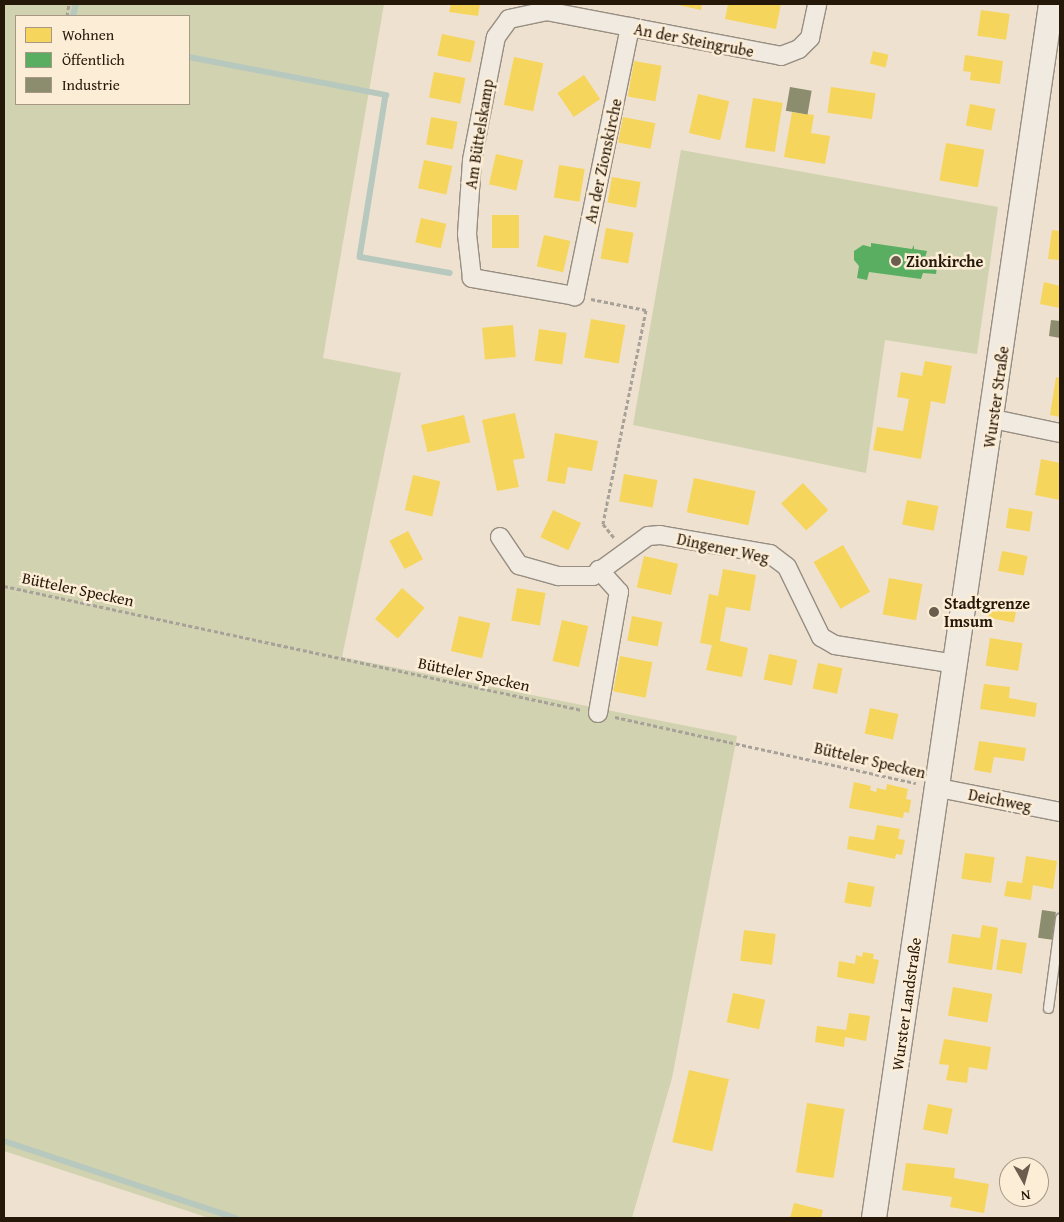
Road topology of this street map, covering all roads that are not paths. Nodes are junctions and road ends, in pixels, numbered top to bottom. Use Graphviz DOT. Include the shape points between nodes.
graph roads {
  1 [pos="817,4"];
  2 [pos="1051,4"];
  3 [pos="546,7"];
  4 [pos="630,27"];
  5 [pos="575,296"];
  6 [pos="993,419"];
  7 [pos="1060,434"];
  8 [pos="500,537"];
  9 [pos="599,570"];
  10 [pos="957,664"];
  11 [pos="598,713"];
  12 [pos="939,789"];
  13 [pos="1060,812"];
  14 [pos="1060,918"];
  15 [pos="1048,1008"];
  16 [pos="874,1218"];
  1 -- 4 [label="street, An der Steingrube" via="810,38 799,49 781,56"];
  2 -- 6 [label="main road, Wurster Straße"];
  3 -- 4 [label="street, An der Steingrube"];
  3 -- 5 [label="street, Am Büttelskamp" via="509,18 496,37 472,160 468,243 472,278"];
  4 -- 5 [label="street, An der Zionskirche"];
  6 -- 7 [label="street"];
  6 -- 10 [label="main road, Wurster Straße"];
  8 -- 9 [label="street, Dingener Weg" via="520,565 558,576 593,576"];
  9 -- 10 [label="street, Dingener Weg" via="648,536 660,535 770,554 787,568 821,638 835,645"];
  9 -- 11 [label="street" via="619,592"];
  10 -- 12 [label="main road, Wurster Straße"];
  12 -- 13 [label="street, Deichweg"];
  12 -- 16 [label="main road, Wurster Landstraße"];
  14 -- 15 [label="lane"];
}
